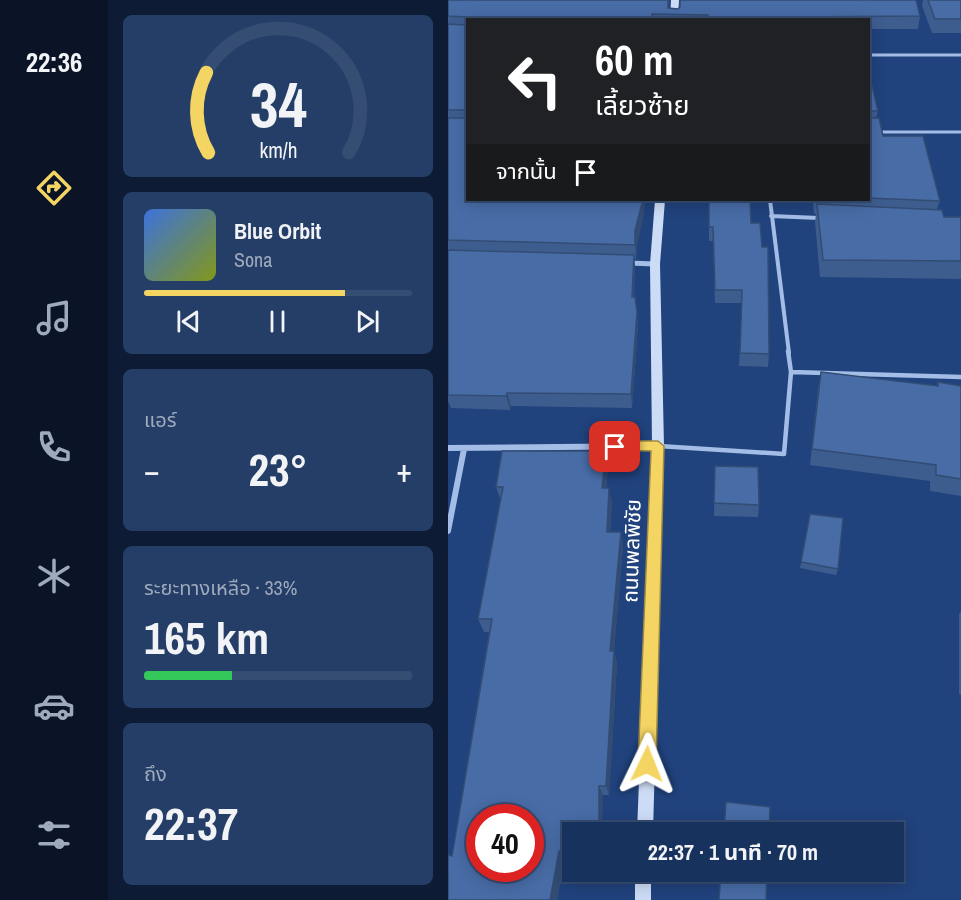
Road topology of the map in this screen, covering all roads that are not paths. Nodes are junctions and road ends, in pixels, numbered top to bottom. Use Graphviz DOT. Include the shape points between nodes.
graph roads {
  1 [pos="675,0"];
  2 [pos="674,18"];
  3 [pos="870,55"];
  4 [pos="961,55"];
  5 [pos="870,132"];
  6 [pos="961,132"];
  7 [pos="660,201"];
  8 [pos="770,201"];
  9 [pos="770,216"];
  10 [pos="830,218"];
  11 [pos="620,263"];
  12 [pos="655,264"];
  13 [pos="791,372"];
  14 [pos="961,377"];
  15 [pos="658,446"];
  16 [pos="448,448"];
  17 [pos="464,449"];
  18 [pos="448,531"];
  19 [pos="645,822"];
  20 [pos="643,882"];
  21 [pos="643,900"];
  1 -- 2 [label="street"];
  3 -- 4 [label="lane"];
  5 -- 6 [label="lane"];
  7 -- 12 [label="street, ถนนพลพิชัย"];
  8 -- 9 [label="lane"];
  9 -- 10 [label="lane"];
  9 -- 13 [label="lane"];
  11 -- 12 [label="street"];
  12 -- 15 [label="street, ถนนพลพิชัย"];
  13 -- 14 [label="lane"];
  13 -- 15 [label="lane" via="784,454"];
  15 -- 17 [label="street"];
  15 -- 19 [label="street, ถนนพลพิชัย"];
  16 -- 17 [label="street"];
  17 -- 18 [label="street"];
  20 -- 21 [label="street"];
}
